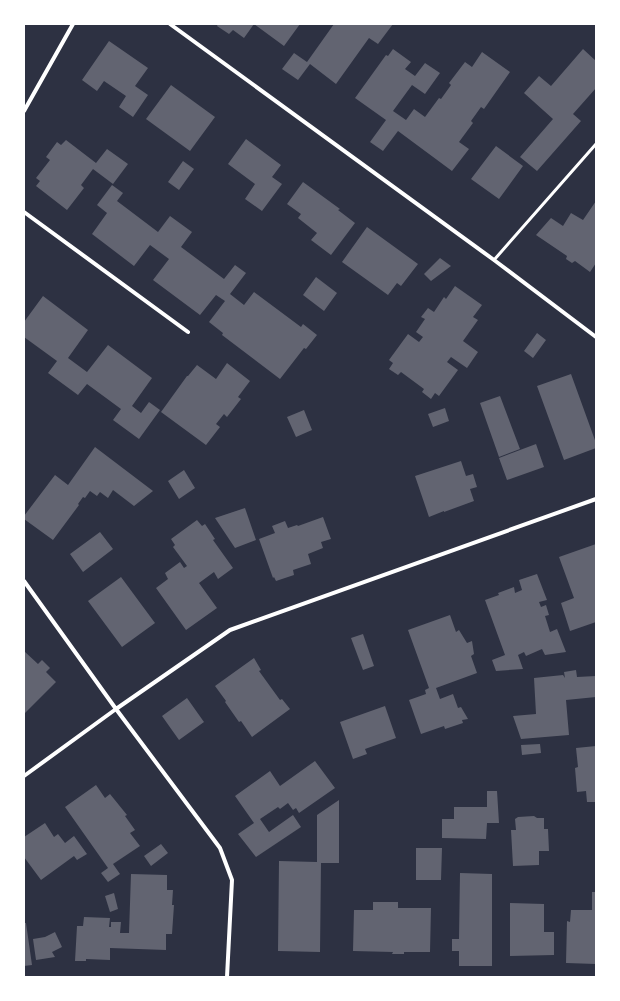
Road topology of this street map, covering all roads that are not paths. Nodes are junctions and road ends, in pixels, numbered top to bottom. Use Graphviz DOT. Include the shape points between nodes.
graph roads {
  1 [pos="73,24"];
  2 [pos="170,24"];
  3 [pos="24,111"];
  4 [pos="596,144"];
  5 [pos="24,212"];
  6 [pos="494,260"];
  7 [pos="188,332"];
  8 [pos="596,337"];
  9 [pos="596,499"];
  10 [pos="24,581"];
  11 [pos="116,709"];
  12 [pos="24,776"];
  13 [pos="227,977"];
  1 -- 3 [label="street"];
  2 -- 6 [label="street"];
  4 -- 6 [label="lane"];
  5 -- 7 [label="street"];
  6 -- 8 [label="street"];
  9 -- 11 [label="street" via="230,630"];
  10 -- 11 [label="street"];
  11 -- 12 [label="street"];
  11 -- 13 [label="street" via="220,848 232,880"];
}
